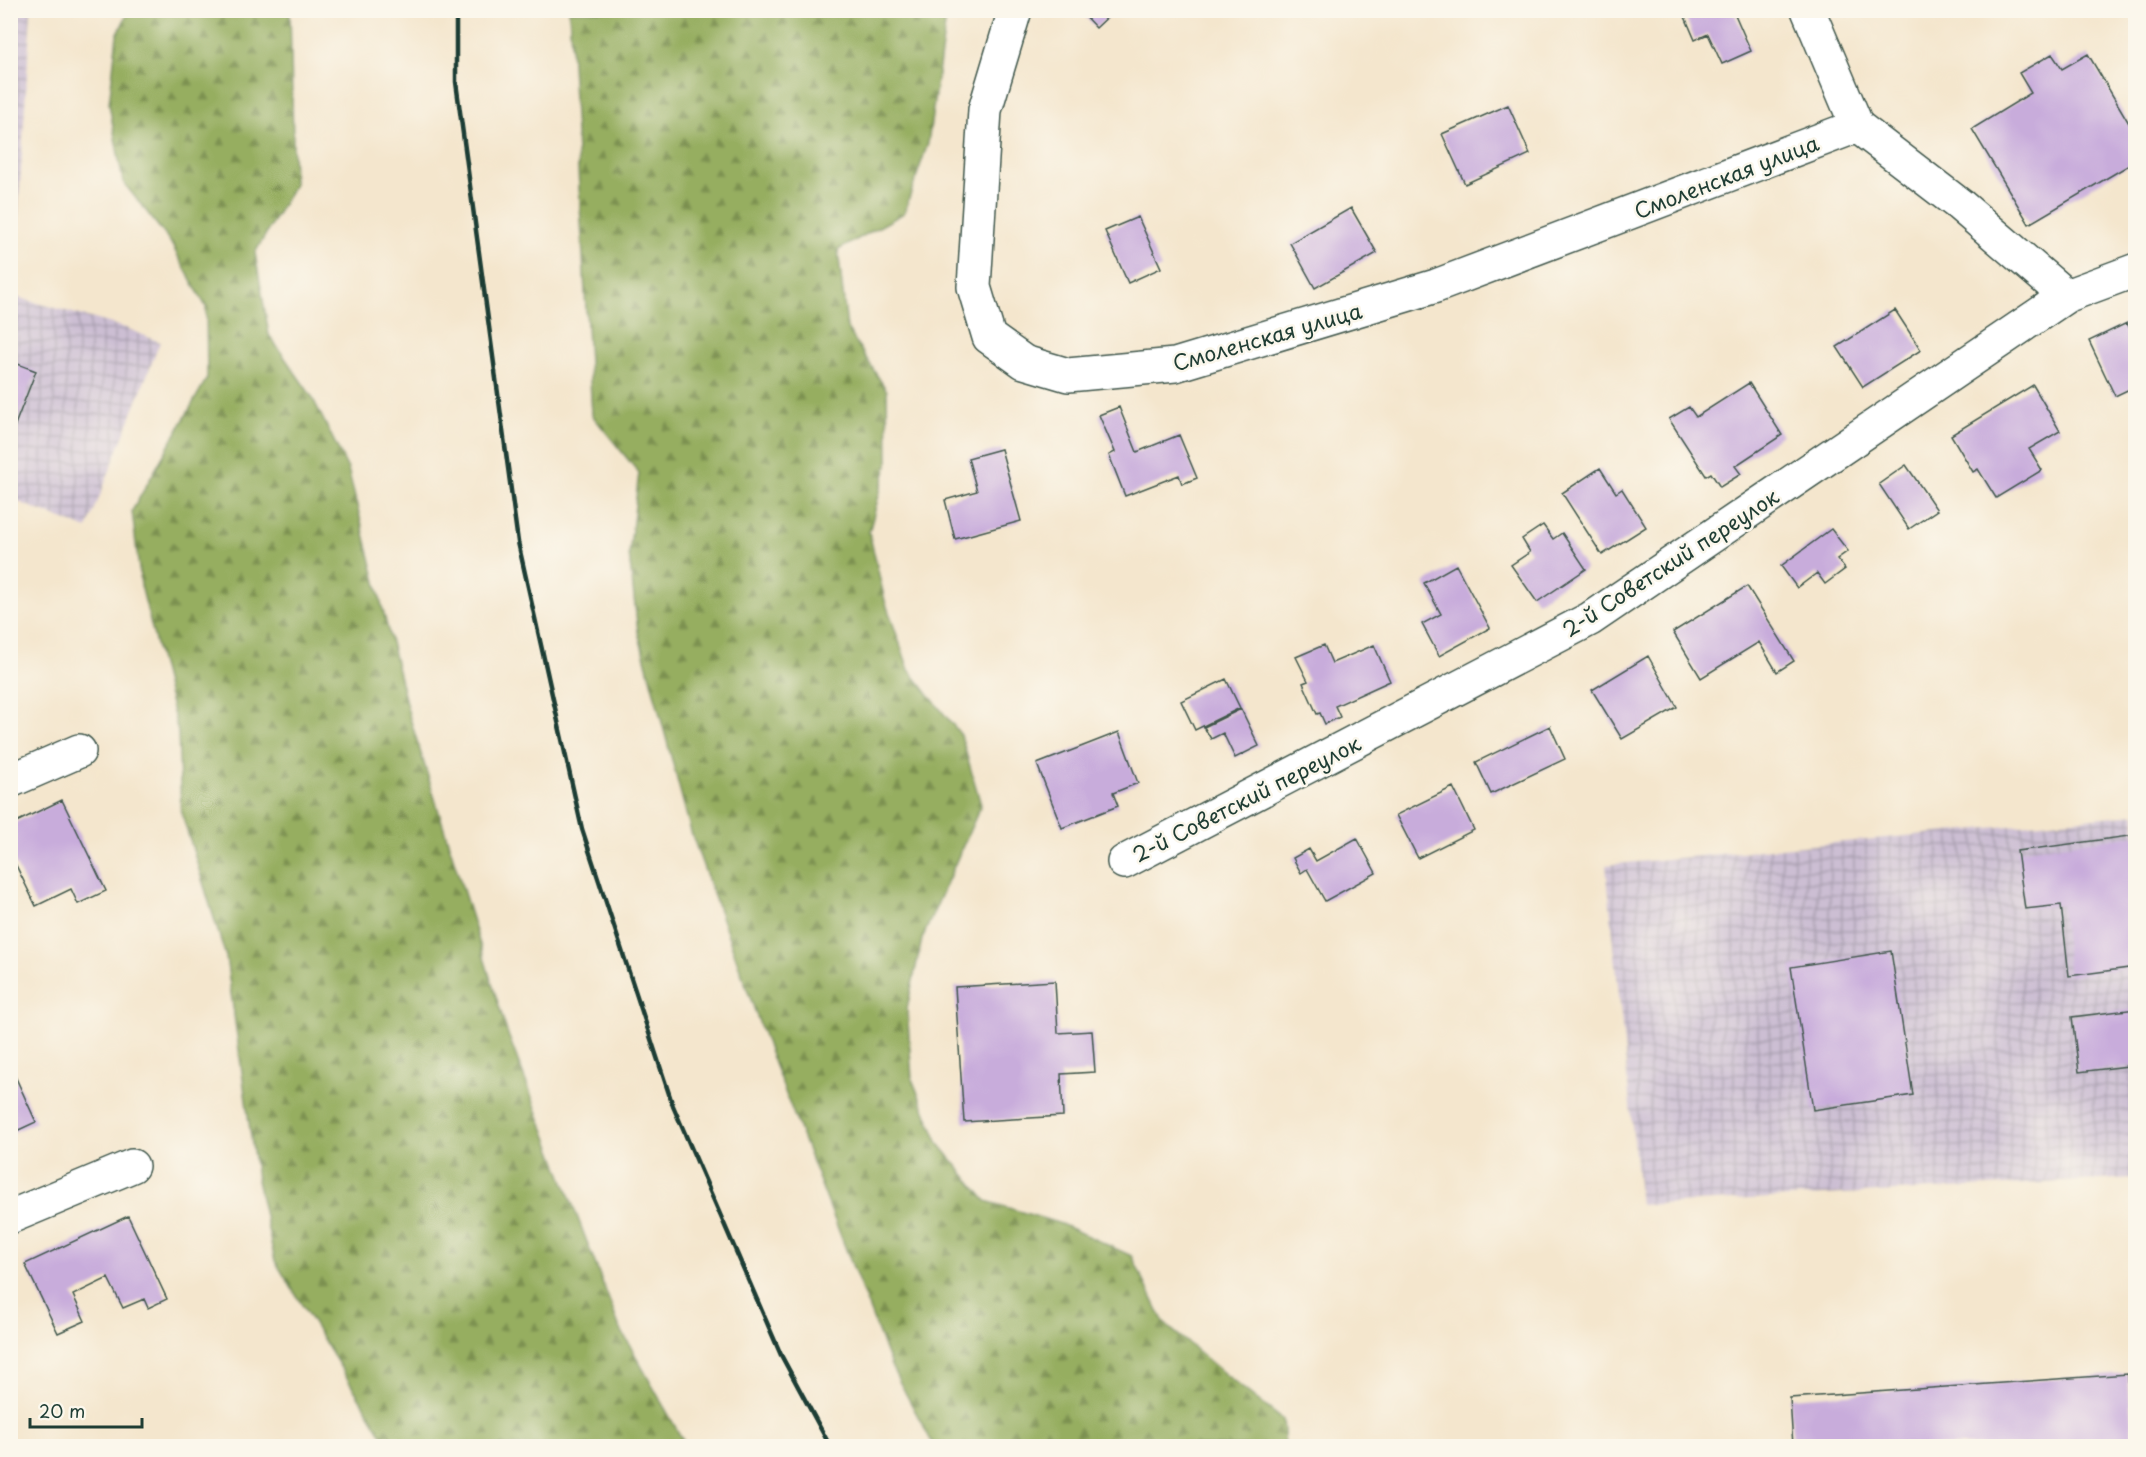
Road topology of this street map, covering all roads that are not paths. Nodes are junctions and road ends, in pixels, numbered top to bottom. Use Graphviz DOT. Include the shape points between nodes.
graph roads {
  1 [pos="1015,10"];
  2 [pos="1808,10"];
  3 [pos="1857,126"];
  4 [pos="2136,270"];
  5 [pos="2066,296"];
  6 [pos="79,751"];
  7 [pos="10,781"];
  8 [pos="1124,862"];
  9 [pos="132,1166"];
  10 [pos="10,1217"];
  1 -- 3 [label="street, Смоленская улица" via="985,110 974,287 989,337 1024,362 1068,375 1175,365 1436,286"];
  2 -- 3 [label="street"];
  3 -- 5 [label="street" via="1960,205"];
  4 -- 5 [label="street, 2-й Советский переулок"];
  5 -- 8 [label="street, 2-й Советский переулок" via="1590,619"];
  6 -- 7 [label="street"];
  9 -- 10 [label="street"];
}
